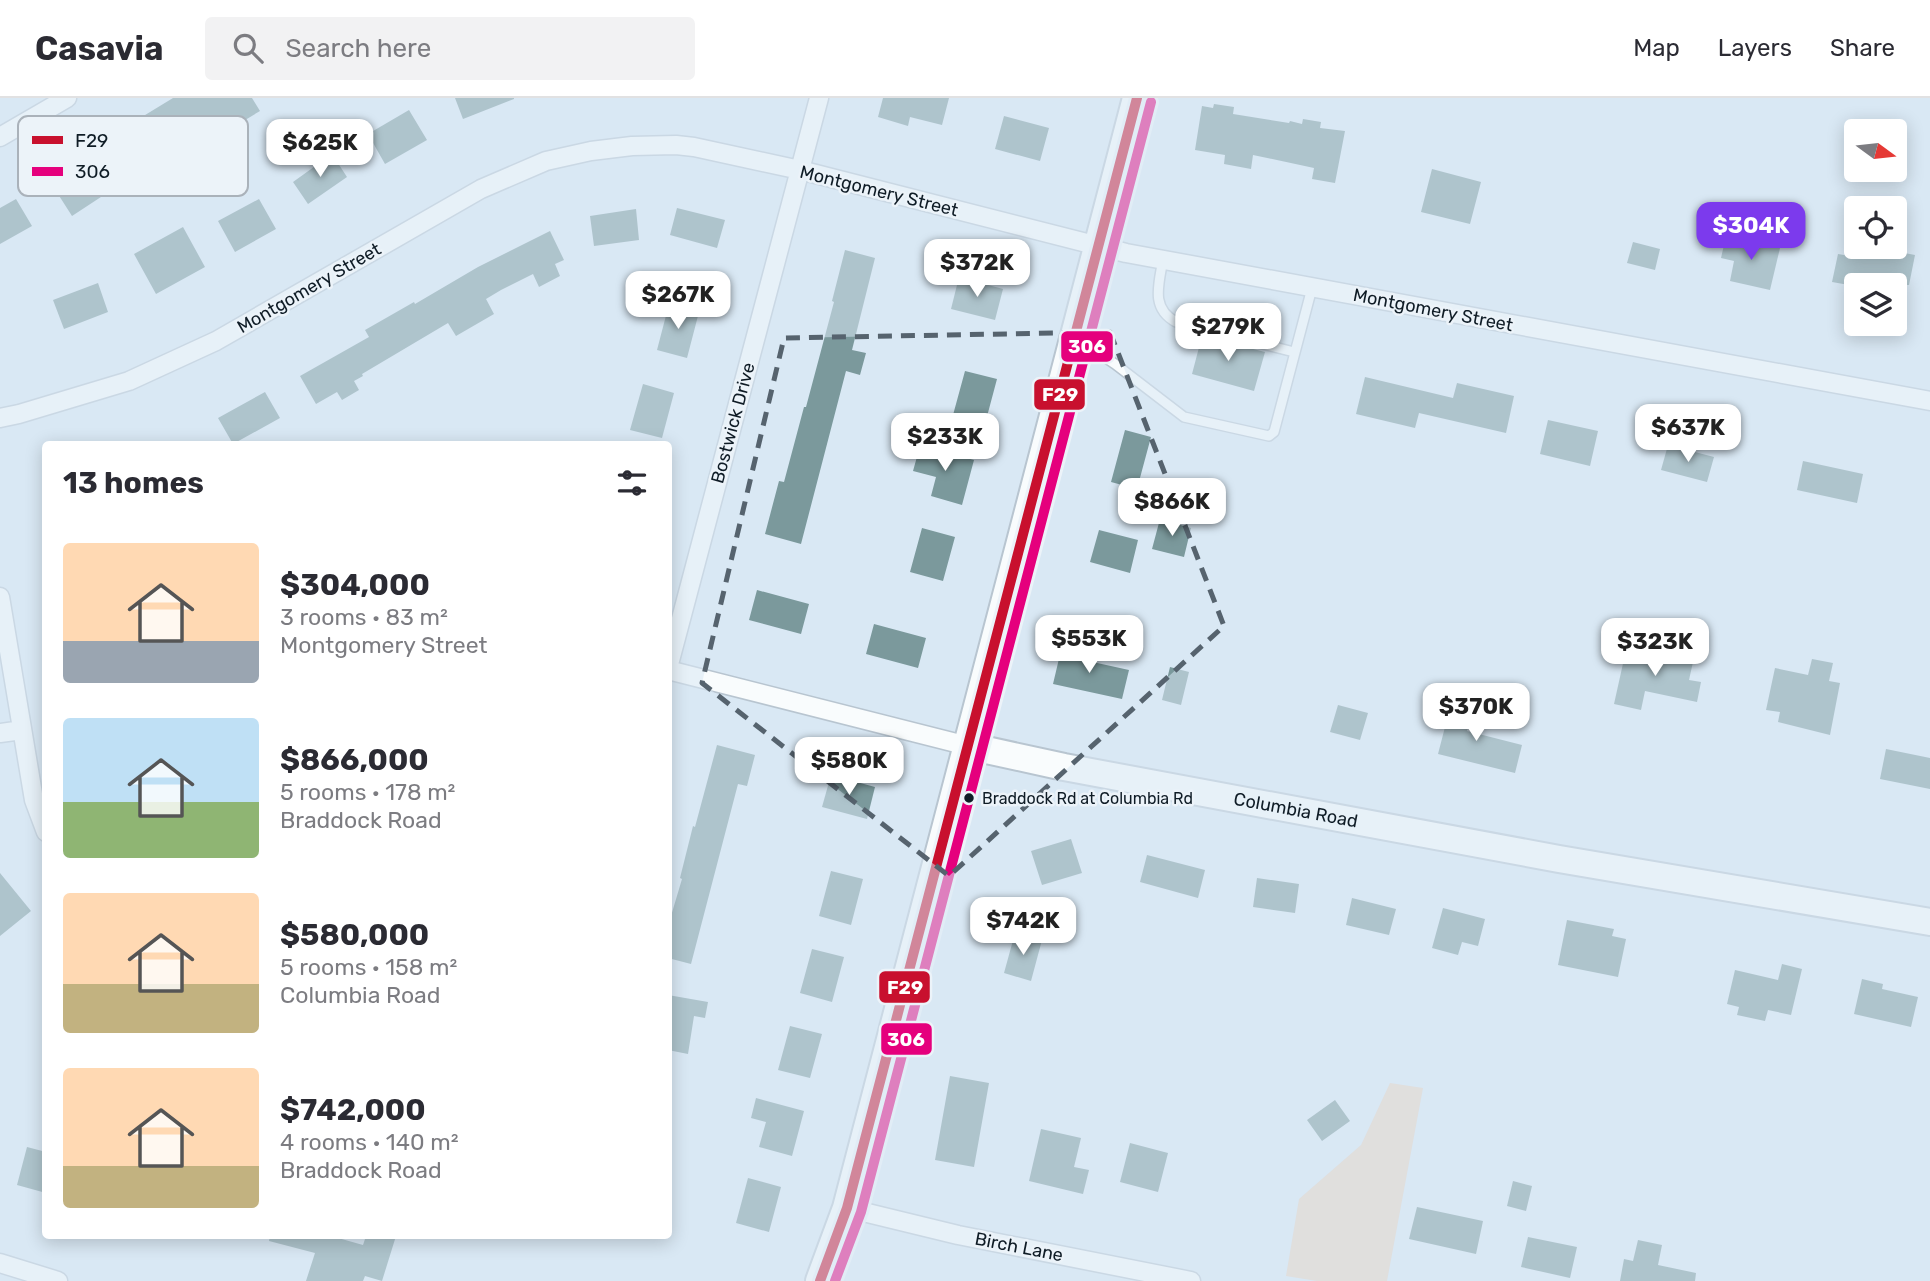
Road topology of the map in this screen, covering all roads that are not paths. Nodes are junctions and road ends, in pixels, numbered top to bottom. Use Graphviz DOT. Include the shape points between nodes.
graph roads {
  1 [pos="67,98"];
  2 [pos="818,98"];
  3 [pos="1137,98"];
  4 [pos="36,116"];
  5 [pos="18,127"];
  6 [pos="0,137"];
  7 [pos="800,170"];
  8 [pos="1098,247"];
  9 [pos="1163,260"];
  10 [pos="1312,288"];
  11 [pos="1071,350"];
  12 [pos="1294,352"];
  13 [pos="1930,401"];
  14 [pos="0,418"];
  15 [pos="0,597"];
  16 [pos="672,654"];
  17 [pos="672,670"];
  18 [pos="22,730"];
  19 [pos="0,733"];
  20 [pos="968,746"];
  21 [pos="42,821"];
  22 [pos="1930,922"];
  23 [pos="847,1208"];
  24 [pos="0,1263"];
  25 [pos="58,1281"];
  26 [pos="820,1281"];
  27 [pos="836,1281"];
  28 [pos="1191,1281"];
  1 -- 4 [label="street"];
  2 -- 7 [label="street, Bostwick Drive"];
  3 -- 8 [label="main road"];
  5 -- 6 [label="street"];
  7 -- 8 [label="street, Montgomery Street"];
  7 -- 14 [label="street, Montgomery Street" via="676,145 604,149 546,161 481,189 176,360 130,381"];
  7 -- 16 [label="street, Bostwick Drive"];
  8 -- 9 [label="street, Montgomery Street"];
  8 -- 11 [label="main road"];
  9 -- 10 [label="street, Montgomery Street"];
  9 -- 12 [label="lane" via="1158,293 1166,317"];
  10 -- 12 [label="lane"];
  10 -- 13 [label="street, Montgomery Street"];
  11 -- 12 [label="lane" via="1115,363 1184,417 1269,436 1274,432"];
  11 -- 20 [label="main road"];
  15 -- 18 [label="street"];
  17 -- 20 [label="street, Columbia Road"];
  18 -- 19 [label="street"];
  18 -- 21 [label="street"];
  20 -- 22 [label="street, Columbia Road" via="1559,859"];
  20 -- 23 [label="main road"];
  23 -- 26 [label="main road"];
  23 -- 27 [label="main road"];
  23 -- 28 [label="street, Birch Lane"];
  24 -- 25 [label="street"];
}
